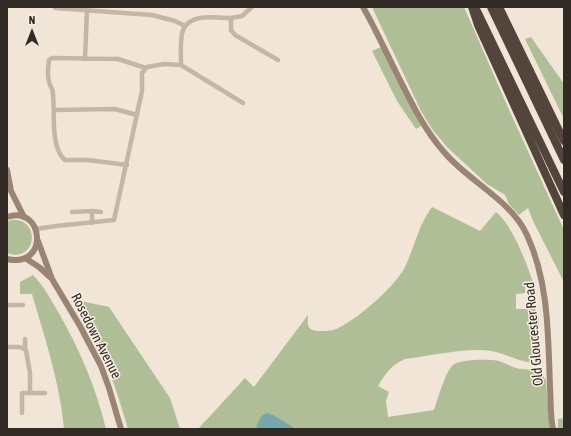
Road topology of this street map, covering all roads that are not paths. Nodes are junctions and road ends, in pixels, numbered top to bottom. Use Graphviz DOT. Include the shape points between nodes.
graph roads {
  1 [pos="252,7"];
  2 [pos="363,7"];
  3 [pos="472,7"];
  4 [pos="476,7"];
  5 [pos="491,7"];
  6 [pos="499,7"];
  7 [pos="55,8"];
  8 [pos="87,10"];
  9 [pos="231,18"];
  10 [pos="185,26"];
  11 [pos="85,59"];
  12 [pos="278,60"];
  13 [pos="181,65"];
  14 [pos="146,68"];
  15 [pos="243,103"];
  16 [pos="54,110"];
  17 [pos="137,115"];
  18 [pos="564,141"];
  19 [pos="564,160"];
  20 [pos="126,165"];
  21 [pos="7,170"];
  22 [pos="564,192"];
  23 [pos="92,211"];
  24 [pos="72,212"];
  25 [pos="101,212"];
  26 [pos="564,215"];
  27 [pos="7,217"];
  28 [pos="24,217"];
  29 [pos="92,223"];
  30 [pos="36,229"];
  31 [pos="38,241"];
  32 [pos="24,258"];
  33 [pos="7,259"];
  34 [pos="52,279"];
  35 [pos="7,305"];
  36 [pos="23,305"];
  37 [pos="25,339"];
  38 [pos="7,347"];
  39 [pos="22,348"];
  40 [pos="30,393"];
  41 [pos="45,393"];
  42 [pos="22,413"];
  43 [pos="121,429"];
  44 [pos="553,429"];
  1 -- 9 [label="street" via="242,16"];
  2 -- 44 [label="main road, Old Gloucester Road" via="412,105 432,137 453,162 511,212 526,234 544,285"];
  3 -- 26 [label="highway"];
  4 -- 22 [label="highway"];
  5 -- 19 [label="highway"];
  6 -- 18 [label="highway"];
  7 -- 8 [label="street"];
  8 -- 10 [label="street" via="152,15"];
  8 -- 11 [label="street"];
  9 -- 10 [label="street" via="196,18"];
  9 -- 12 [label="street" via="235,35"];
  10 -- 13 [label="street" via="182,33"];
  11 -- 14 [label="street" via="118,59"];
  11 -- 16 [label="street" via="48,60"];
  13 -- 14 [label="street" via="164,64"];
  13 -- 15 [label="street"];
  14 -- 17 [label="street" via="142,73 142,91"];
  16 -- 17 [label="street" via="114,109"];
  16 -- 20 [label="street" via="57,145 60,155 65,160"];
  17 -- 20 [label="street"];
  20 -- 29 [label="street" via="114,220"];
  21 -- 28 [label="main road" via="10,191"];
  23 -- 24 [label="street"];
  23 -- 25 [label="street"];
  23 -- 29 [label="street"];
  27 -- 28 [label="main road"];
  28 -- 30 [label="main road"];
  29 -- 30 [label="street"];
  30 -- 31 [label="main road, Rosedown Avenue"];
  31 -- 32 [label="main road" via="34,251"];
  31 -- 34 [label="main road, Rosedown Avenue"];
  32 -- 33 [label="main road"];
  32 -- 34 [label="main road, Rosedown Avenue"];
  34 -- 43 [label="main road, Rosedown Avenue" via="101,366"];
  35 -- 36 [label="street"];
  37 -- 39 [label="street"];
  38 -- 39 [label="street"];
  39 -- 40 [label="street" via="28,354"];
  40 -- 41 [label="street"];
  40 -- 42 [label="street" via="22,393"];
}
